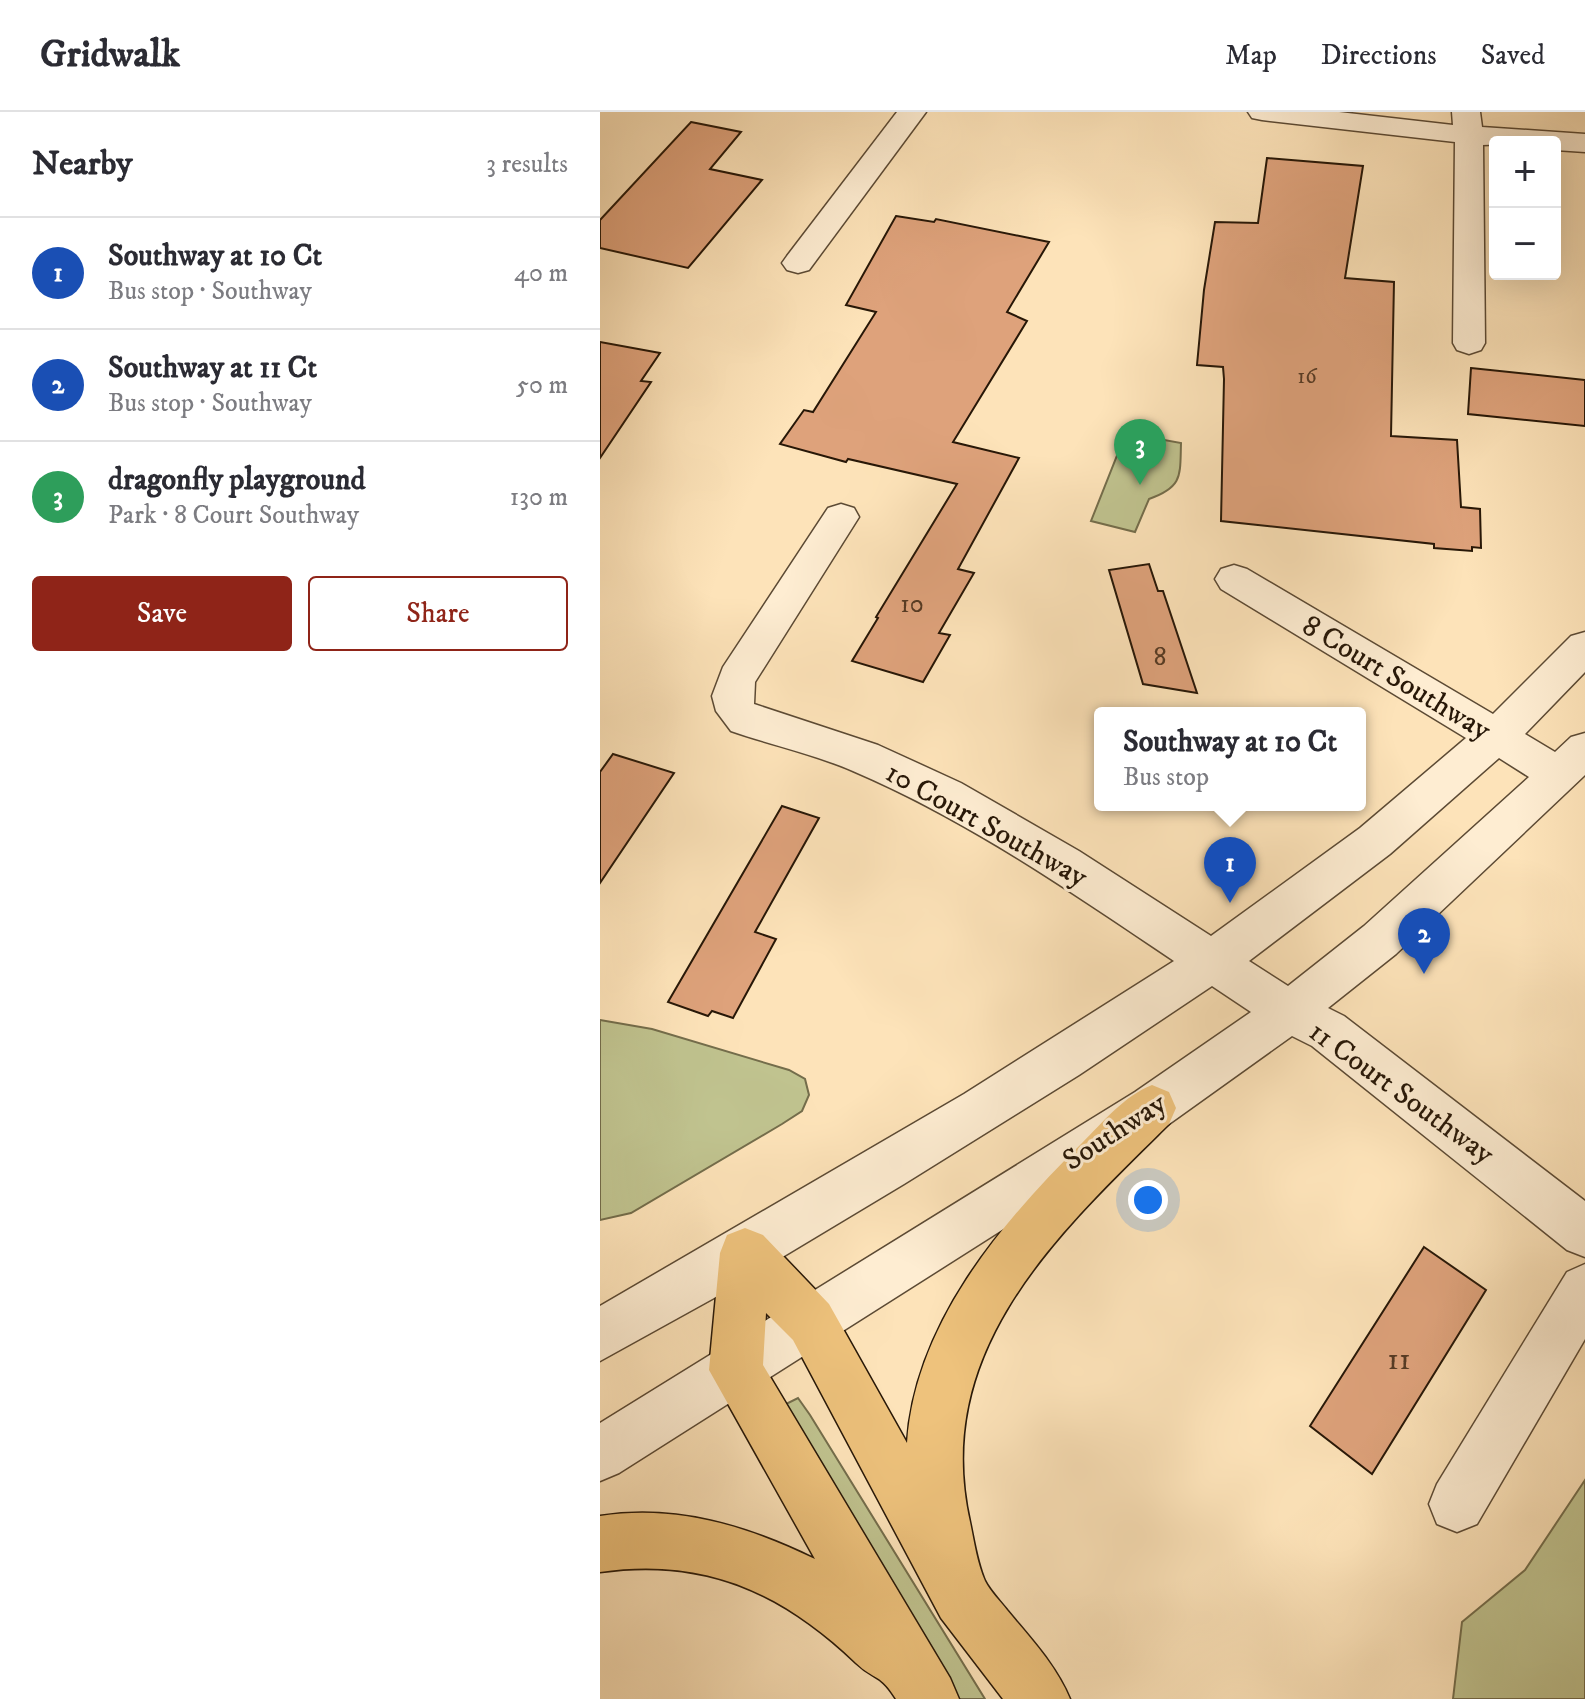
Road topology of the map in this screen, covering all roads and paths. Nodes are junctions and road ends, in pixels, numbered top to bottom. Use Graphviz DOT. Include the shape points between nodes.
graph roads {
  1 [pos="912,112"];
  2 [pos="1262,112"];
  3 [pos="1468,123"];
  4 [pos="1585,143"];
  5 [pos="798,263"];
  6 [pos="1469,343"];
  7 [pos="841,517"];
  8 [pos="1234,579"];
  9 [pos="1585,647"];
  10 [pos="1495,736"];
  11 [pos="1573,762"];
  12 [pos="1213,960"];
  13 [pos="1289,1012"];
  14 [pos="1152,1108"];
  15 [pos="1585,1232"];
  16 [pos="745,1253"];
  17 [pos="1585,1290"];
  18 [pos="811,1322"];
  19 [pos="600,1335"];
  20 [pos="736,1370"];
  21 [pos="600,1454"];
  22 [pos="1457,1504"];
  23 [pos="600,1544"];
  24 [pos="961,1598"];
  25 [pos="926,1699"];
  26 [pos="1040,1699"];
  1 -- 5 [label="street"];
  2 -- 3 [label="street"];
  3 -- 4 [label="street"];
  3 -- 6 [label="street"];
  7 -- 12 [label="street, 10 Court Southway" via="737,678 731,702 735,712 745,720 896,770 946,795"];
  8 -- 10 [label="street, 8 Court Southway"];
  9 -- 10 [label="street"];
  10 -- 11 [label="street, 8 Court Southway"];
  10 -- 12 [label="street" via="1399,822"];
  11 -- 13 [label="street, Southway" via="1380,940"];
  12 -- 13 [label="street, 11 Court Southway"];
  12 -- 16 [label="street" via="1088,1044"];
  13 -- 14 [label="street, Southway"];
  13 -- 15 [label="street, 11 Court Southway" via="1338,1038"];
  14 -- 18 [label="street, Southway"];
  14 -- 24 [label="highway" via="1032,1235 998,1279 953,1359 940,1399 935,1473 942,1532"];
  16 -- 18 [label="highway"];
  16 -- 19 [label="street"];
  16 -- 20 [label="highway"];
  17 -- 22 [label="street"];
  18 -- 20 [label="street, Southway"];
  18 -- 24 [label="highway"];
  20 -- 21 [label="street, Southway"];
  20 -- 25 [label="highway"];
  23 -- 25 [label="highway" via="642,1539 704,1549 752,1561 801,1582 845,1612 893,1657"];
  24 -- 26 [label="highway"];
}
